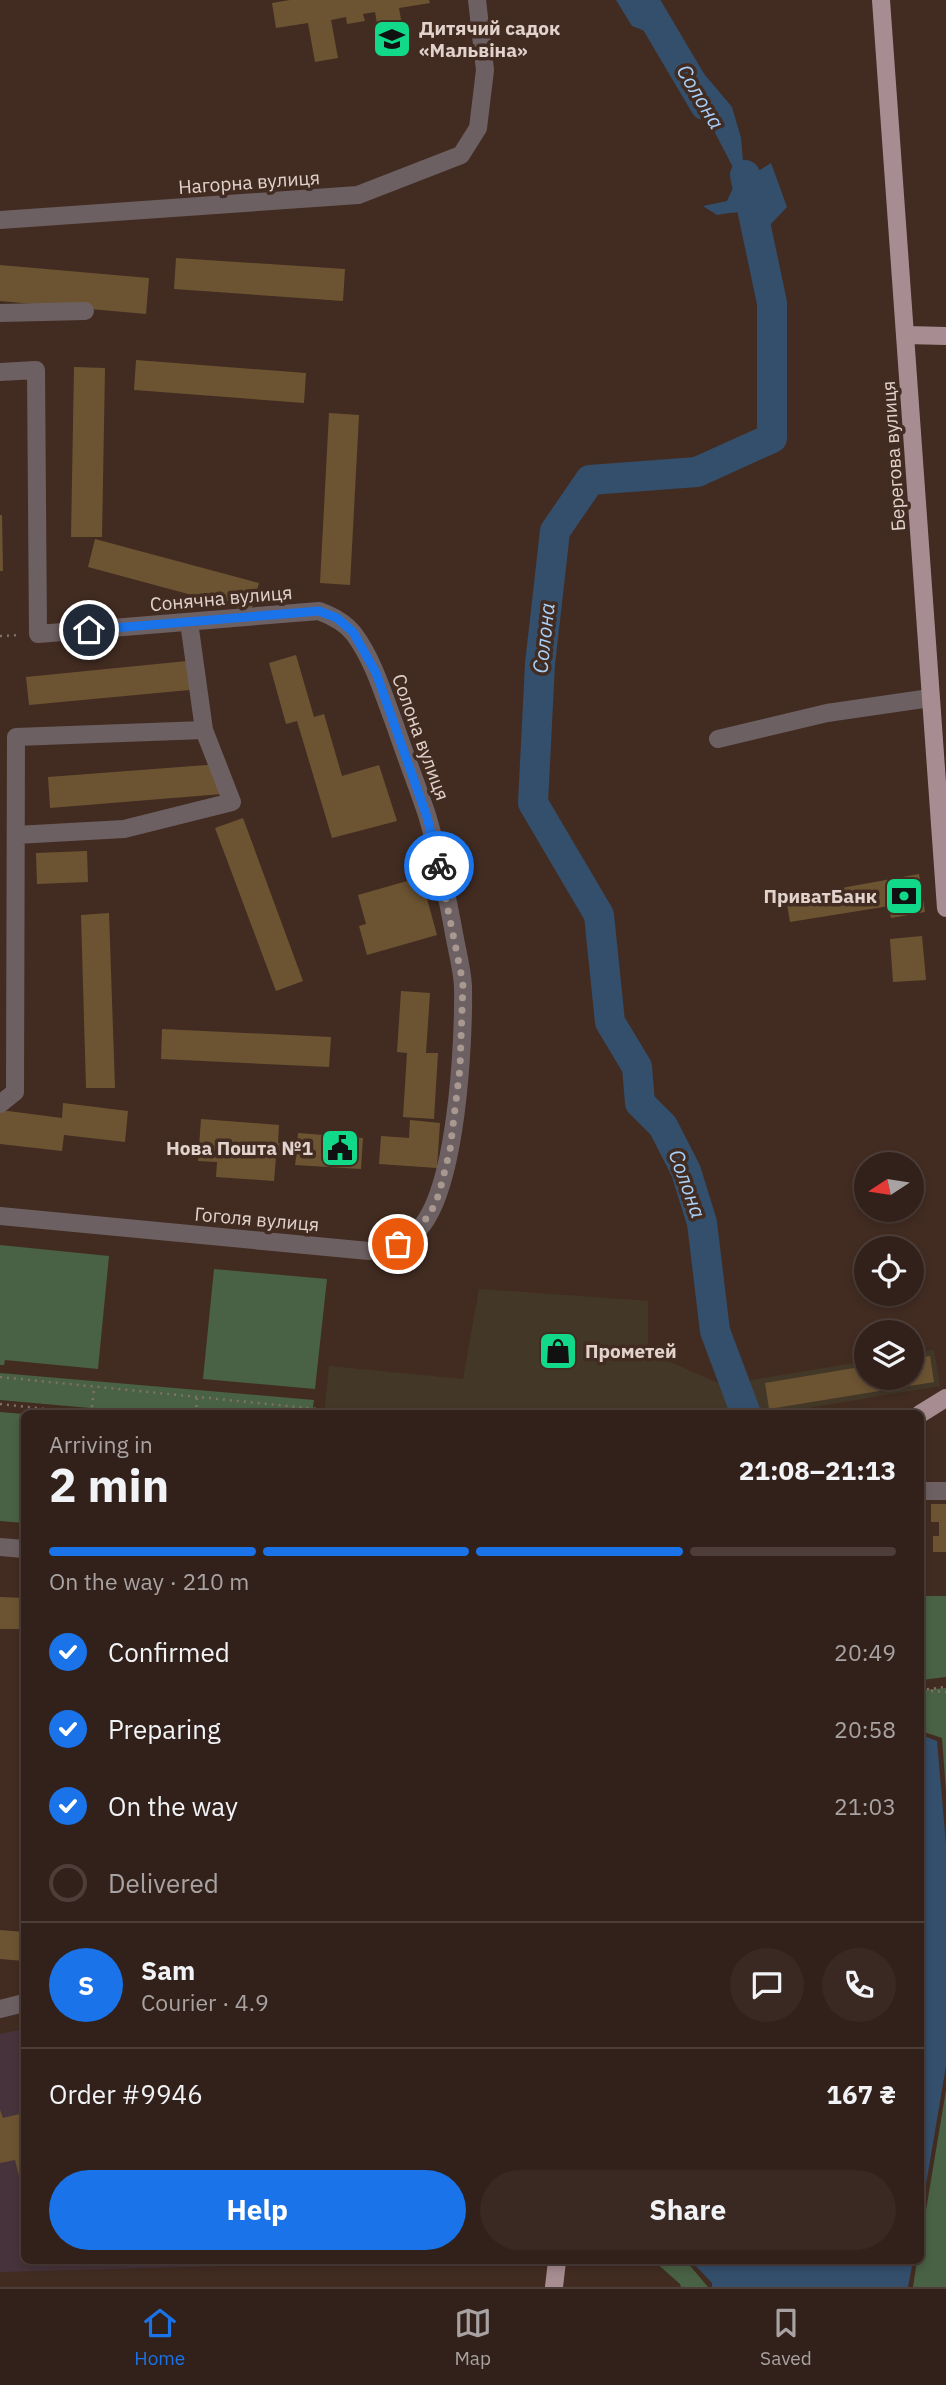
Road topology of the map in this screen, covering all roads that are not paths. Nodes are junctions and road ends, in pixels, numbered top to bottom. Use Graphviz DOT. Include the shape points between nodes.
graph roads {
  1 [pos="478,0"];
  2 [pos="881,0"];
  3 [pos="0,220"];
  4 [pos="85,311"];
  5 [pos="0,313"];
  6 [pos="906,335"];
  7 [pos="946,336"];
  8 [pos="0,372"];
  9 [pos="319,611"];
  10 [pos="189,622"];
  11 [pos="930,698"];
  12 [pos="204,730"];
  13 [pos="718,739"];
  14 [pos="16,835"];
  15 [pos="946,908"];
  16 [pos="0,1104"];
  17 [pos="450,1150"];
  18 [pos="0,1216"];
  19 [pos="946,1398"];
  20 [pos="924,1412"];
  21 [pos="924,1491"];
  22 [pos="946,1491"];
  23 [pos="0,1547"];
  24 [pos="21,1549"];
  25 [pos="21,2004"];
  26 [pos="0,2009"];
  27 [pos="557,2264"];
  28 [pos="554,2287"];
  1 -- 3 [label="street, Нагорна вулиця" via="485,70 478,128 461,155 358,195"];
  2 -- 6 [label="main road, Берегова вулиця"];
  4 -- 5 [label="street"];
  6 -- 7 [label="main road"];
  6 -- 11 [label="main road, Берегова вулиця"];
  8 -- 10 [label="street, Сонячна вулиця" via="36,370 38,634"];
  9 -- 10 [label="street, Сонячна вулиця"];
  9 -- 17 [label="street, Солона вулиця" via="337,618 353,632 376,673 427,817 447,898 463,983 460,1068"];
  10 -- 12 [label="street"];
  11 -- 13 [label="street" via="827,713"];
  11 -- 15 [label="main road, Берегова вулиця"];
  12 -- 14 [label="street" via="16,737"];
  12 -- 14 [label="street" via="232,803 124,829"];
  14 -- 16 [label="street" via="15,1092"];
  17 -- 18 [label="street, Гоголя вулиця" via="431,1212 417,1231 384,1249"];
  19 -- 20 [label="main road"];
  21 -- 22 [label="street"];
  23 -- 24 [label="street"];
  25 -- 26 [label="street"];
  27 -- 28 [label="main road"];
}
